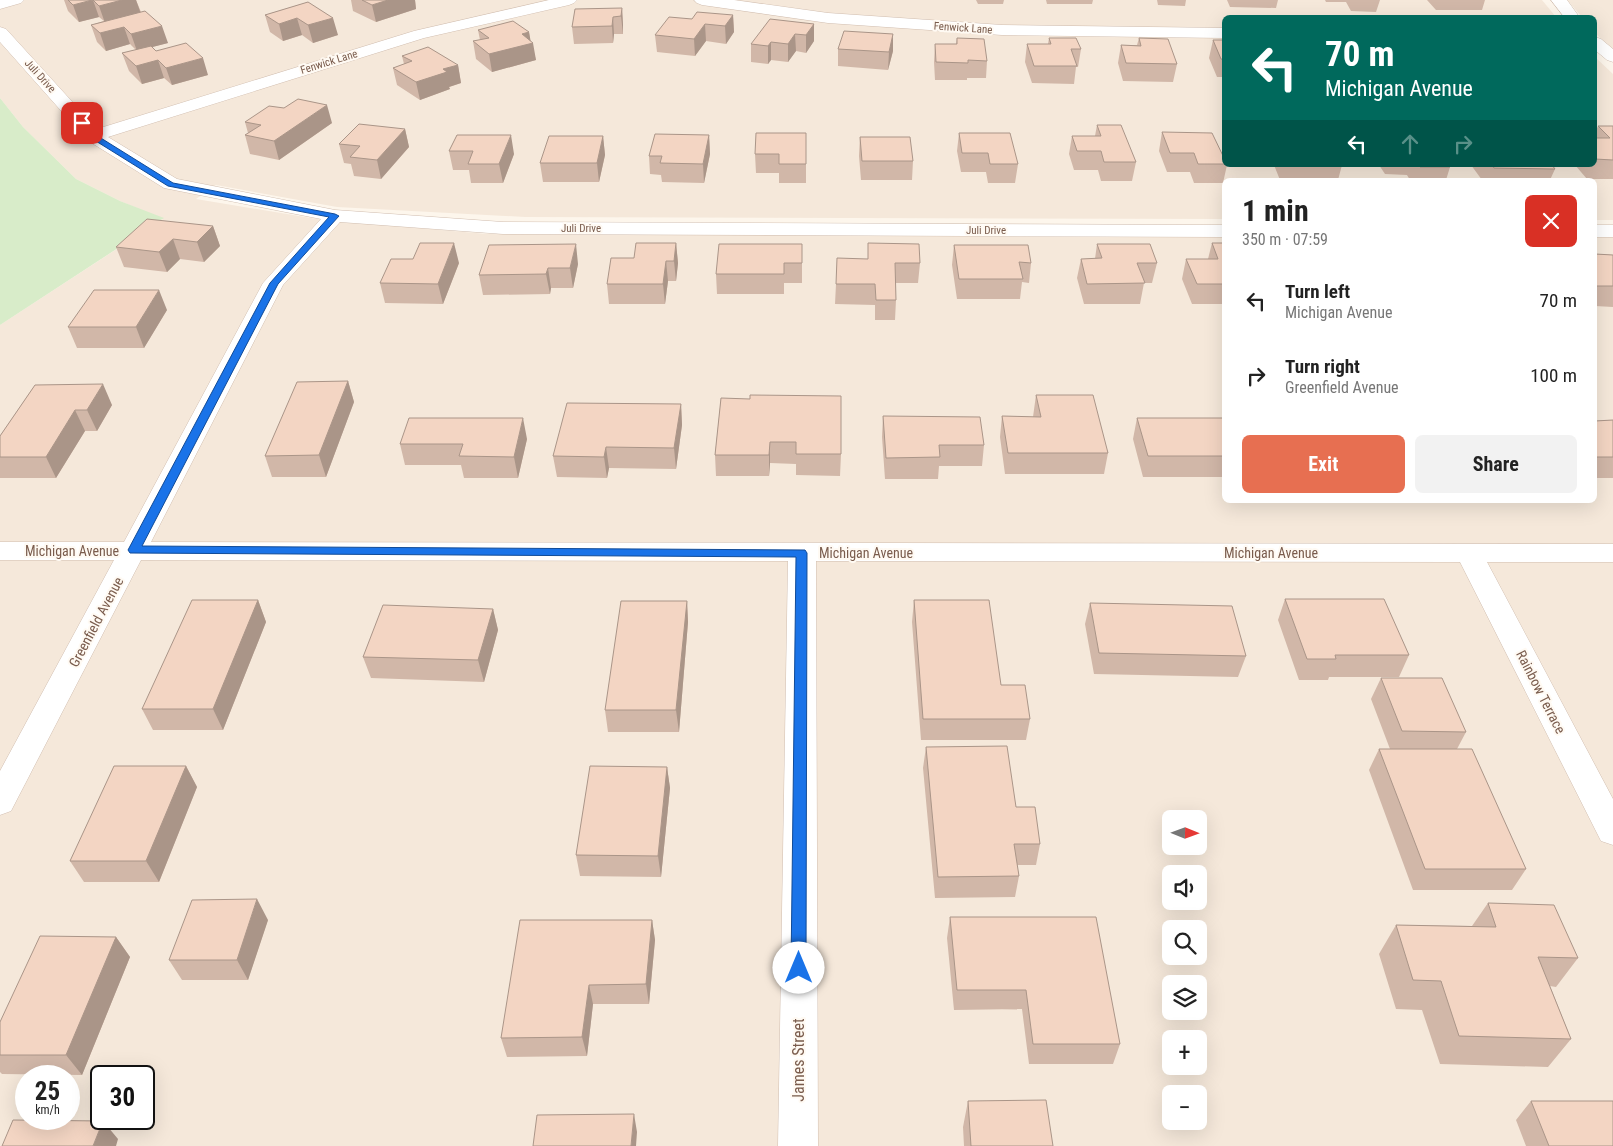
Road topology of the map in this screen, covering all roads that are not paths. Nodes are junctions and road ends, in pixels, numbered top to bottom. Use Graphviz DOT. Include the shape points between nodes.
graph roads {
  1 [pos="16,0"];
  2 [pos="569,0"];
  3 [pos="702,0"];
  4 [pos="1559,0"];
  5 [pos="0,4"];
  6 [pos="1571,15"];
  7 [pos="0,32"];
  8 [pos="1222,33"];
  9 [pos="1597,37"];
  10 [pos="1613,37"];
  11 [pos="1597,44"];
  12 [pos="1613,57"];
  13 [pos="93,136"];
  14 [pos="335,216"];
  15 [pos="1597,230"];
  16 [pos="1613,230"];
  17 [pos="1222,231"];
  18 [pos="134,550"];
  19 [pos="0,551"];
  20 [pos="802,553"];
  21 [pos="1613,553"];
  22 [pos="1469,554"];
  23 [pos="0,802"];
  24 [pos="1613,830"];
  25 [pos="798,1146"];
  1 -- 5 [label="street"];
  2 -- 13 [label="street, Fenwick Lane" via="420,34"];
  3 -- 8 [label="street, Fenwick Lane" via="828,18 1002,30"];
  4 -- 6 [label="street"];
  7 -- 13 [label="street, Juli Drive"];
  9 -- 10 [label="street"];
  11 -- 12 [label="street"];
  13 -- 14 [label="street, Juli Drive" via="171,184"];
  14 -- 17 [label="street, Juli Drive" via="502,228"];
  14 -- 18 [label="street, Greenfield Avenue" via="274,283"];
  15 -- 16 [label="street"];
  18 -- 19 [label="street, Michigan Avenue"];
  18 -- 20 [label="street, Michigan Avenue"];
  18 -- 23 [label="street, Greenfield Avenue"];
  20 -- 22 [label="street, Michigan Avenue"];
  20 -- 25 [label="street, James Street"];
  21 -- 22 [label="street, Michigan Avenue"];
  22 -- 24 [label="street, Rainbow Terrace"];
}
